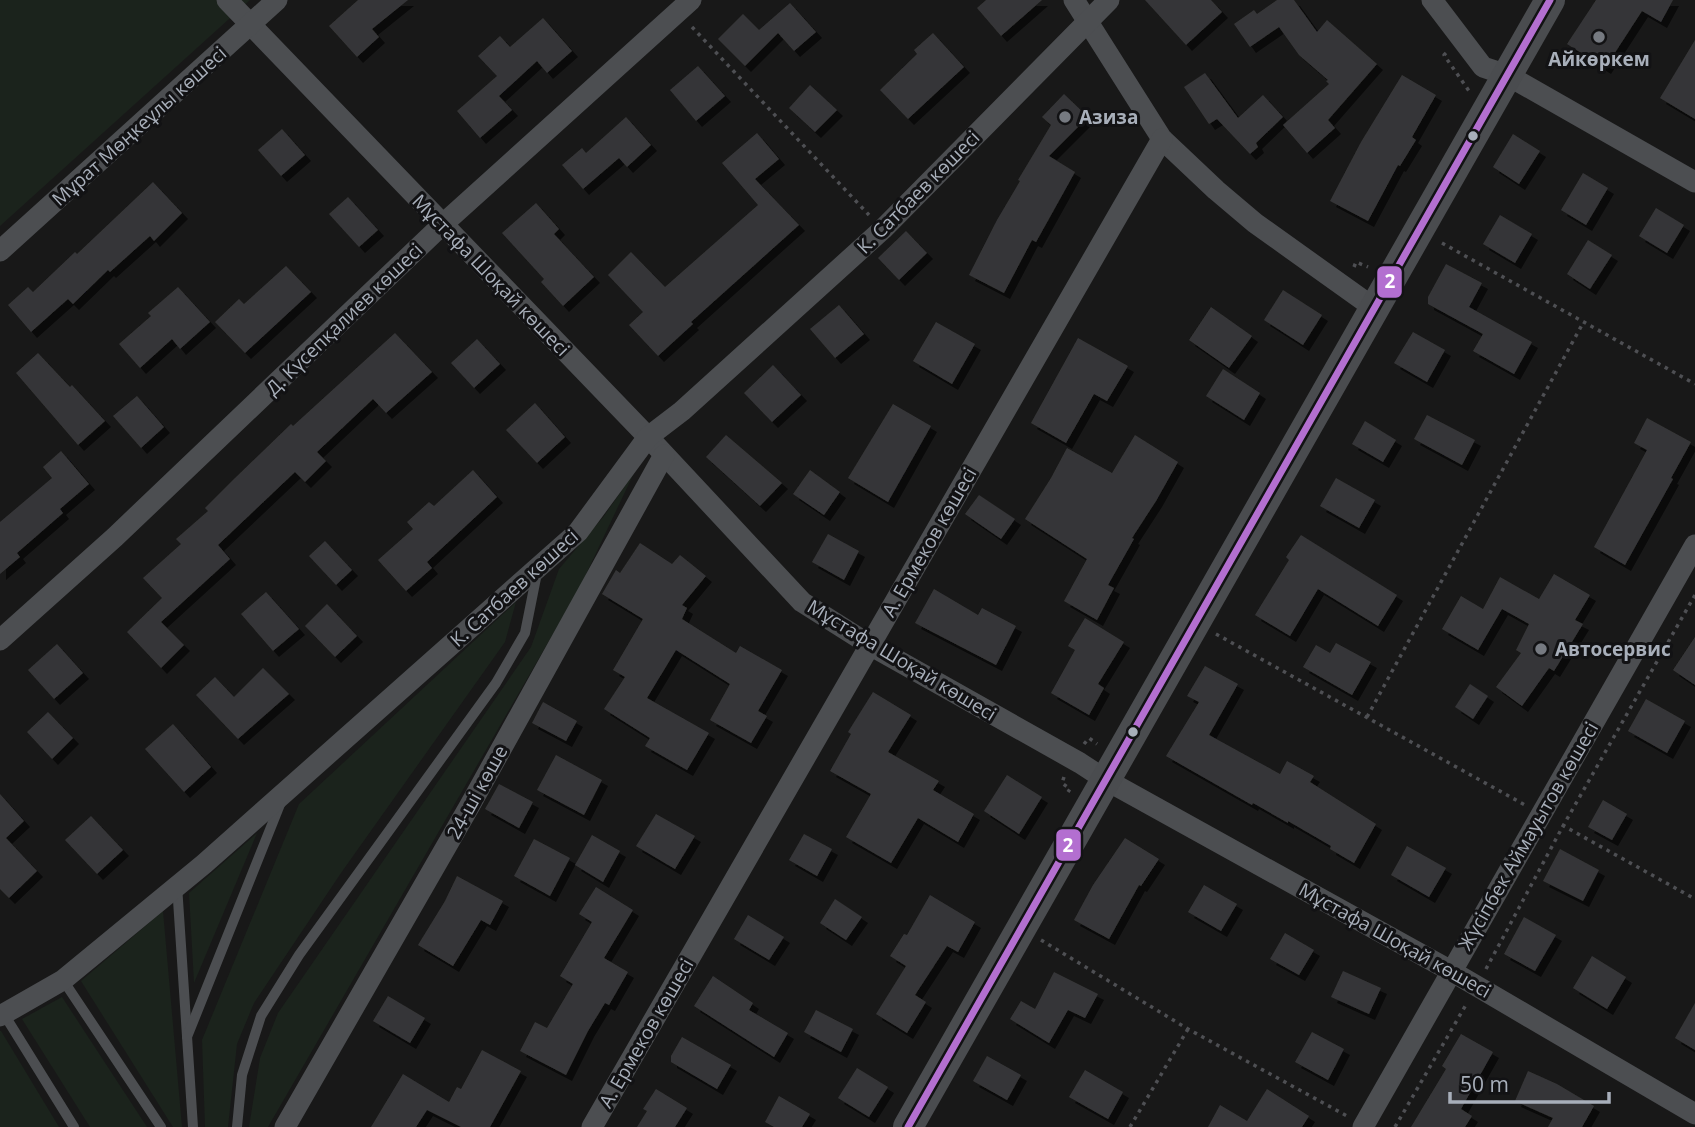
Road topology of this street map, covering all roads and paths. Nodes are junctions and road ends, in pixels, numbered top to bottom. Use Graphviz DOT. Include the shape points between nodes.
graph roads {
  1 [pos="227,0"];
  2 [pos="277,0"];
  3 [pos="1074,0"];
  4 [pos="1110,0"];
  5 [pos="1432,0"];
  6 [pos="1550,0"];
  7 [pos="684,6"];
  8 [pos="1088,20"];
  9 [pos="250,25"];
  10 [pos="1462,39"];
  11 [pos="1507,75"];
  12 [pos="1462,103"];
  13 [pos="1161,139"];
  14 [pos="1695,182"];
  15 [pos="442,225"];
  16 [pos="883,229"];
  17 [pos="1419,230"];
  18 [pos="0,251"];
  19 [pos="1374,256"];
  20 [pos="1344,287"];
  21 [pos="1374,308"];
  22 [pos="1583,323"];
  23 [pos="1695,384"];
  24 [pos="648,437"];
  25 [pos="664,455"];
  26 [pos="1695,545"];
  27 [pos="538,568"];
  28 [pos="1695,595"];
  29 [pos="1196,622"];
  30 [pos="0,640"];
  31 [pos="870,645"];
  32 [pos="1367,717"];
  33 [pos="1099,745"];
  34 [pos="1072,759"];
  35 [pos="1106,780"];
  36 [pos="286,791"];
  37 [pos="1063,801"];
  38 [pos="1541,814"];
  39 [pos="1563,826"];
  40 [pos="177,885"];
  41 [pos="1695,899"];
  42 [pos="1021,928"];
  43 [pos="1451,971"];
  44 [pos="63,979"];
  45 [pos="1477,986"];
  46 [pos="1,1013"];
  47 [pos="1188,1029"];
  48 [pos="187,1037"];
  49 [pos="1695,1114"];
  50 [pos="1364,1126"];
  51 [pos="74,1127"];
  52 [pos="161,1127"];
  53 [pos="193,1127"];
  54 [pos="237,1127"];
  55 [pos="285,1127"];
  56 [pos="592,1127"];
  57 [pos="908,1127"];
  58 [pos="1130,1127"];
  59 [pos="1395,1127"];
  1 -- 9 [label="street, Мұстафа Шоқай көшесі"];
  2 -- 9 [label="street, Мұрат Мөңкеұлы көшесі"];
  3 -- 8 [label="street"];
  4 -- 8 [label="street, К. Сатбаев көшесі"];
  5 -- 10 [label="street"];
  6 -- 11 [label="street"];
  7 -- 15 [label="street, Д. Күсепқалиев көшесі"];
  7 -- 16 [label="path"];
  8 -- 13 [label="street"];
  8 -- 16 [label="street, К. Сатбаев көшесі"];
  9 -- 15 [label="street, Мұстафа Шоқай көшесі"];
  9 -- 18 [label="street, Мұрат Мөңкеұлы көшесі"];
  10 -- 11 [label="street" via="1483,67"];
  10 -- 12 [label="path" via="1444,55 1469,91"];
  11 -- 14 [label="street"];
  11 -- 17 [label="street"];
  13 -- 20 [label="street" via="1245,215"];
  13 -- 31 [label="street, А. Ермеков көшесі"];
  15 -- 24 [label="street, Мұстафа Шоқай көшесі"];
  15 -- 30 [label="street, Д. Күсепқалиев көшесі" via="115,537"];
  16 -- 24 [label="street, К. Сатбаев көшесі"];
  17 -- 21 [label="street"];
  17 -- 22 [label="path"];
  19 -- 20 [label="path" via="1367,268 1356,262"];
  20 -- 21 [label="street"];
  21 -- 29 [label="street"];
  22 -- 23 [label="path"];
  22 -- 32 [label="path"];
  24 -- 25 [label="street, Мұстафа Шоқай көшесі"];
  24 -- 27 [label="street, К. Сатбаев көшесі" via="578,533"];
  25 -- 31 [label="street, Мұстафа Шоқай көшесі" via="802,602"];
  25 -- 55 [label="street, 24-ші көше"];
  26 -- 38 [label="street, Жүсіпбек Аймауытов көшесі"];
  27 -- 36 [label="street, К. Сатбаев көшесі"];
  27 -- 54 [label="lane" via="525,633 496,683 299,955 261,1016 242,1075"];
  28 -- 39 [label="path"];
  29 -- 32 [label="path"];
  29 -- 35 [label="street"];
  31 -- 34 [label="street, Мұстафа Шоқай көшесі"];
  31 -- 56 [label="street, А. Ермеков көшесі"];
  32 -- 38 [label="path"];
  33 -- 34 [label="path" via="1088,738"];
  34 -- 35 [label="street, Мұстафа Шоқай көшесі"];
  34 -- 37 [label="path" via="1062,783 1070,789"];
  35 -- 42 [label="street"];
  35 -- 43 [label="street, Мұстафа Шоқай көшесі"];
  36 -- 40 [label="street, К. Сатбаев көшесі"];
  36 -- 48 [label="lane"];
  38 -- 39 [label="path"];
  38 -- 43 [label="street, Жүсіпбек Аймауытов көшесі"];
  39 -- 41 [label="path"];
  39 -- 45 [label="path"];
  40 -- 44 [label="street, К. Сатбаев көшесі"];
  40 -- 48 [label="lane"];
  42 -- 47 [label="path"];
  42 -- 57 [label="street"];
  43 -- 45 [label="street, Мұстафа Шоқай көшесі"];
  43 -- 50 [label="street, Жүсіпбек Аймауытов көшесі"];
  44 -- 46 [label="street, К. Сатбаев көшесі"];
  44 -- 52 [label="lane"];
  45 -- 49 [label="street, Мұстафа Шоқай көшесі"];
  45 -- 59 [label="path"];
  46 -- 51 [label="lane"];
  47 -- 50 [label="path"];
  47 -- 58 [label="path"];
  48 -- 53 [label="lane"];
}
